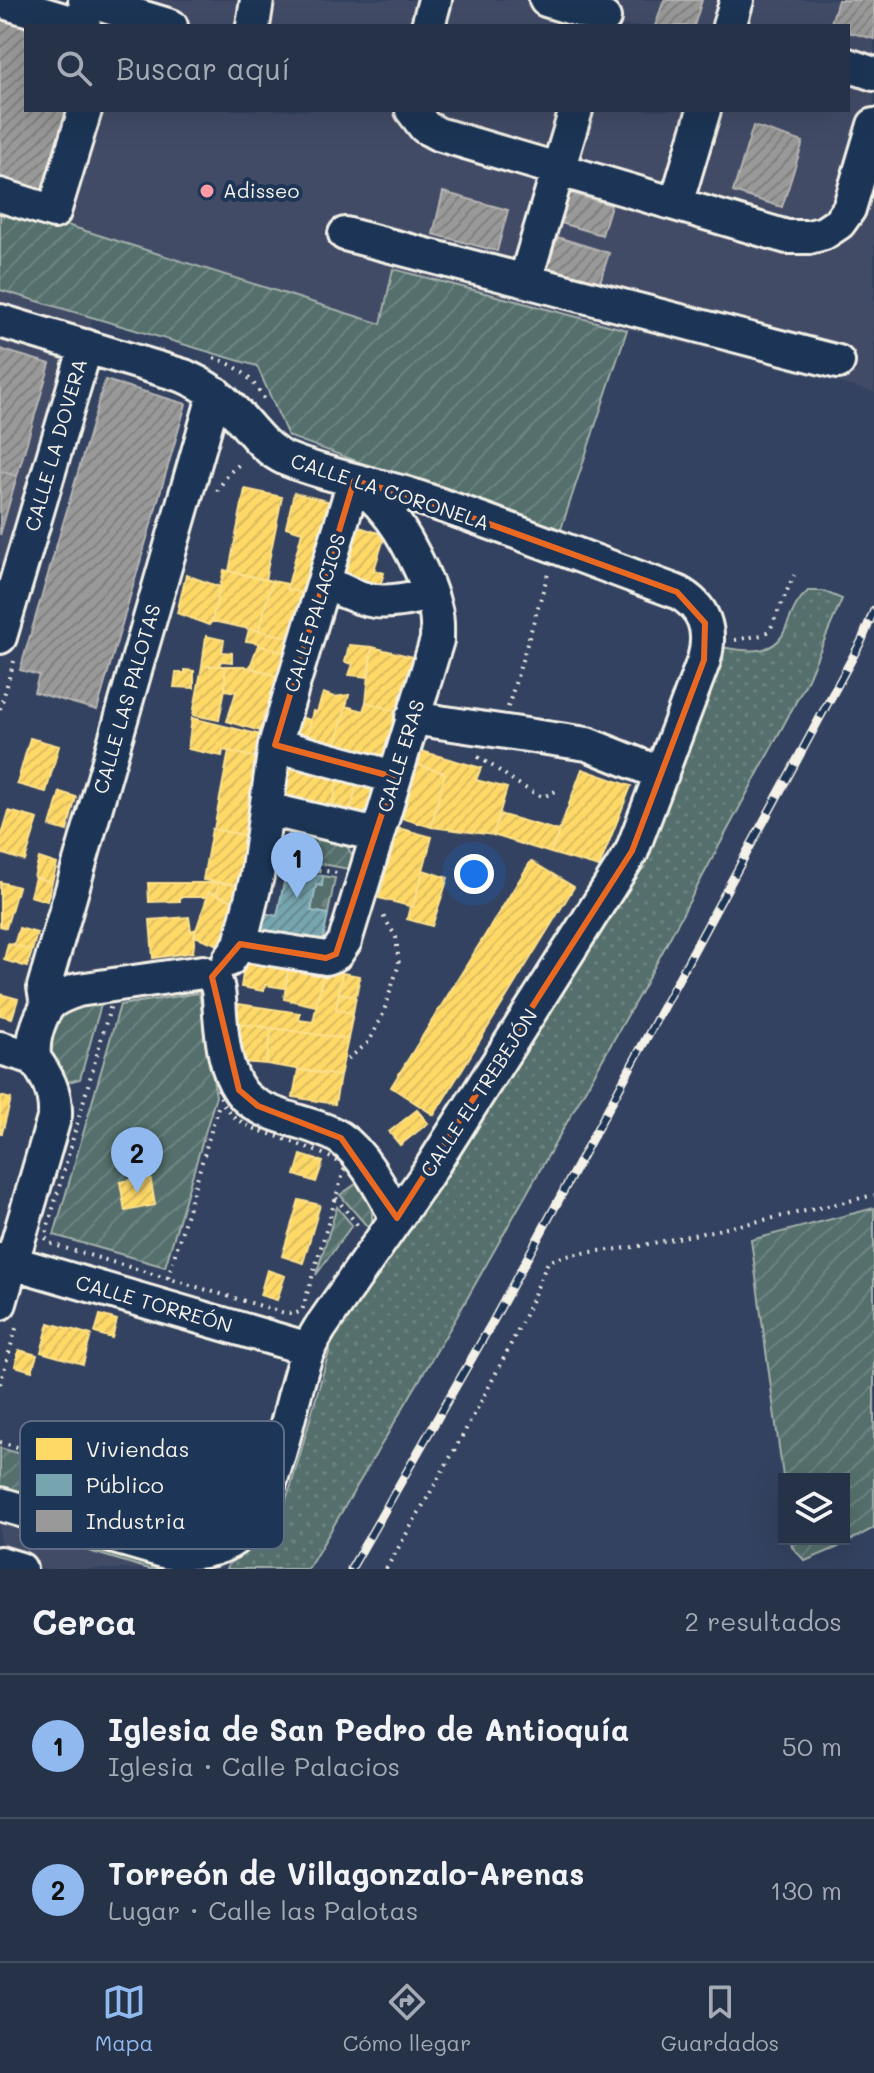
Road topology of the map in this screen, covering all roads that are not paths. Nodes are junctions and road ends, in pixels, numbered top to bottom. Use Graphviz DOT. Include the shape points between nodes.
graph roads {
  1 [pos="85,0"];
  2 [pos="257,0"];
  3 [pos="435,0"];
  4 [pos="546,0"];
  5 [pos="737,0"];
  6 [pos="0,1"];
  7 [pos="605,15"];
  8 [pos="77,24"];
  9 [pos="164,24"];
  10 [pos="253,24"];
  11 [pos="429,24"];
  12 [pos="730,24"];
  13 [pos="850,66"];
  14 [pos="874,74"];
  15 [pos="84,112"];
  16 [pos="414,112"];
  17 [pos="575,112"];
  18 [pos="703,112"];
  19 [pos="874,125"];
  20 [pos="558,170"];
  21 [pos="0,195"];
  22 [pos="676,204"];
  23 [pos="345,234"];
  24 [pos="525,281"];
  25 [pos="0,321"];
  26 [pos="86,346"];
  27 [pos="838,362"];
  28 [pos="215,393"];
  29 [pos="354,481"];
  30 [pos="335,587"];
  31 [pos="417,597"];
  32 [pos="705,627"];
  33 [pos="9,642"];
  34 [pos="412,718"];
  35 [pos="275,745"];
  36 [pos="662,774"];
  37 [pos="394,777"];
  38 [pos="267,809"];
  39 [pos="377,835"];
  40 [pos="240,944"];
  41 [pos="212,977"];
  42 [pos="47,1005"];
  43 [pos="0,1048"];
  44 [pos="34,1058"];
  45 [pos="397,1218"];
  46 [pos="6,1261"];
  47 [pos="10,1310"];
  48 [pos="309,1349"];
  49 [pos="284,1431"];
  50 [pos="0,1504"];
  51 [pos="20,1510"];
  52 [pos="156,1549"];
  53 [pos="214,1549"];
  54 [pos="0,1563"];
  55 [pos="20,1569"];
  1 -- 9 [label="street"];
  2 -- 10 [label="street"];
  3 -- 11 [label="street"];
  4 -- 7 [label="street"];
  5 -- 12 [label="street"];
  6 -- 8 [label="street"];
  13 -- 14 [label="street"];
  15 -- 21 [label="street" via="54,212"];
  16 -- 20 [label="street" via="438,134"];
  17 -- 20 [label="street"];
  18 -- 22 [label="street"];
  19 -- 22 [label="street" via="849,209 824,233 787,237"];
  20 -- 22 [label="street"];
  20 -- 24 [label="street"];
  23 -- 24 [label="street"];
  24 -- 27 [label="street"];
  25 -- 26 [label="street, CALLE LA CORONELA"];
  26 -- 28 [label="street, CALLE LA CORONELA" via="184,376"];
  26 -- 33 [label="street, CALLE LA DOVERA"];
  28 -- 29 [label="street, CALLE LA CORONELA" via="271,450"];
  28 -- 42 [label="street, CALLE LAS PALOTAS" via="44,987"];
  29 -- 32 [label="street, CALLE LA CORONELA" via="412,496 677,592"];
  29 -- 34 [label="street, CALLE ERAS" via="395,522 435,610 437,640"];
  29 -- 35 [label="street, CALLE PALACIOS"];
  30 -- 31 [label="street" via="358,599 391,602"];
  32 -- 36 [label="street, CALLE EL TREBEJÓN" via="704,660"];
  34 -- 36 [label="street" via="587,744"];
  34 -- 37 [label="street, CALLE ERAS"];
  35 -- 37 [label="street"];
  35 -- 38 [label="street, CALLE PALACIOS"];
  36 -- 45 [label="street, CALLE EL TREBEJÓN" via="632,851"];
  37 -- 39 [label="street, CALLE ERAS"];
  38 -- 39 [label="street"];
  38 -- 40 [label="street, CALLE PALACIOS"];
  39 -- 40 [label="street, CALLE ERAS" via="348,883 345,941 336,954 326,958"];
  40 -- 41 [label="street, CALLE PALACIOS"];
  41 -- 42 [label="street" via="203,972 78,990"];
  41 -- 45 [label="street" via="218,986 228,1064 239,1090 258,1106 341,1138 363,1162"];
  42 -- 44 [label="street, CALLE LAS PALOTAS" via="34,1039"];
  43 -- 44 [label="street"];
  44 -- 46 [label="street" via="55,1097 55,1115"];
  45 -- 48 [label="street, CALLE EL TREBEJÓN"];
  46 -- 47 [label="street"];
  46 -- 48 [label="street, CALLE TORREÓN"];
  48 -- 49 [label="street, CALLE EL TREBEJÓN"];
  50 -- 51 [label="street"];
  52 -- 53 [label="street, CALLE EL TREBEJÓN" via="190,1554"];
  54 -- 55 [label="street"];
}
